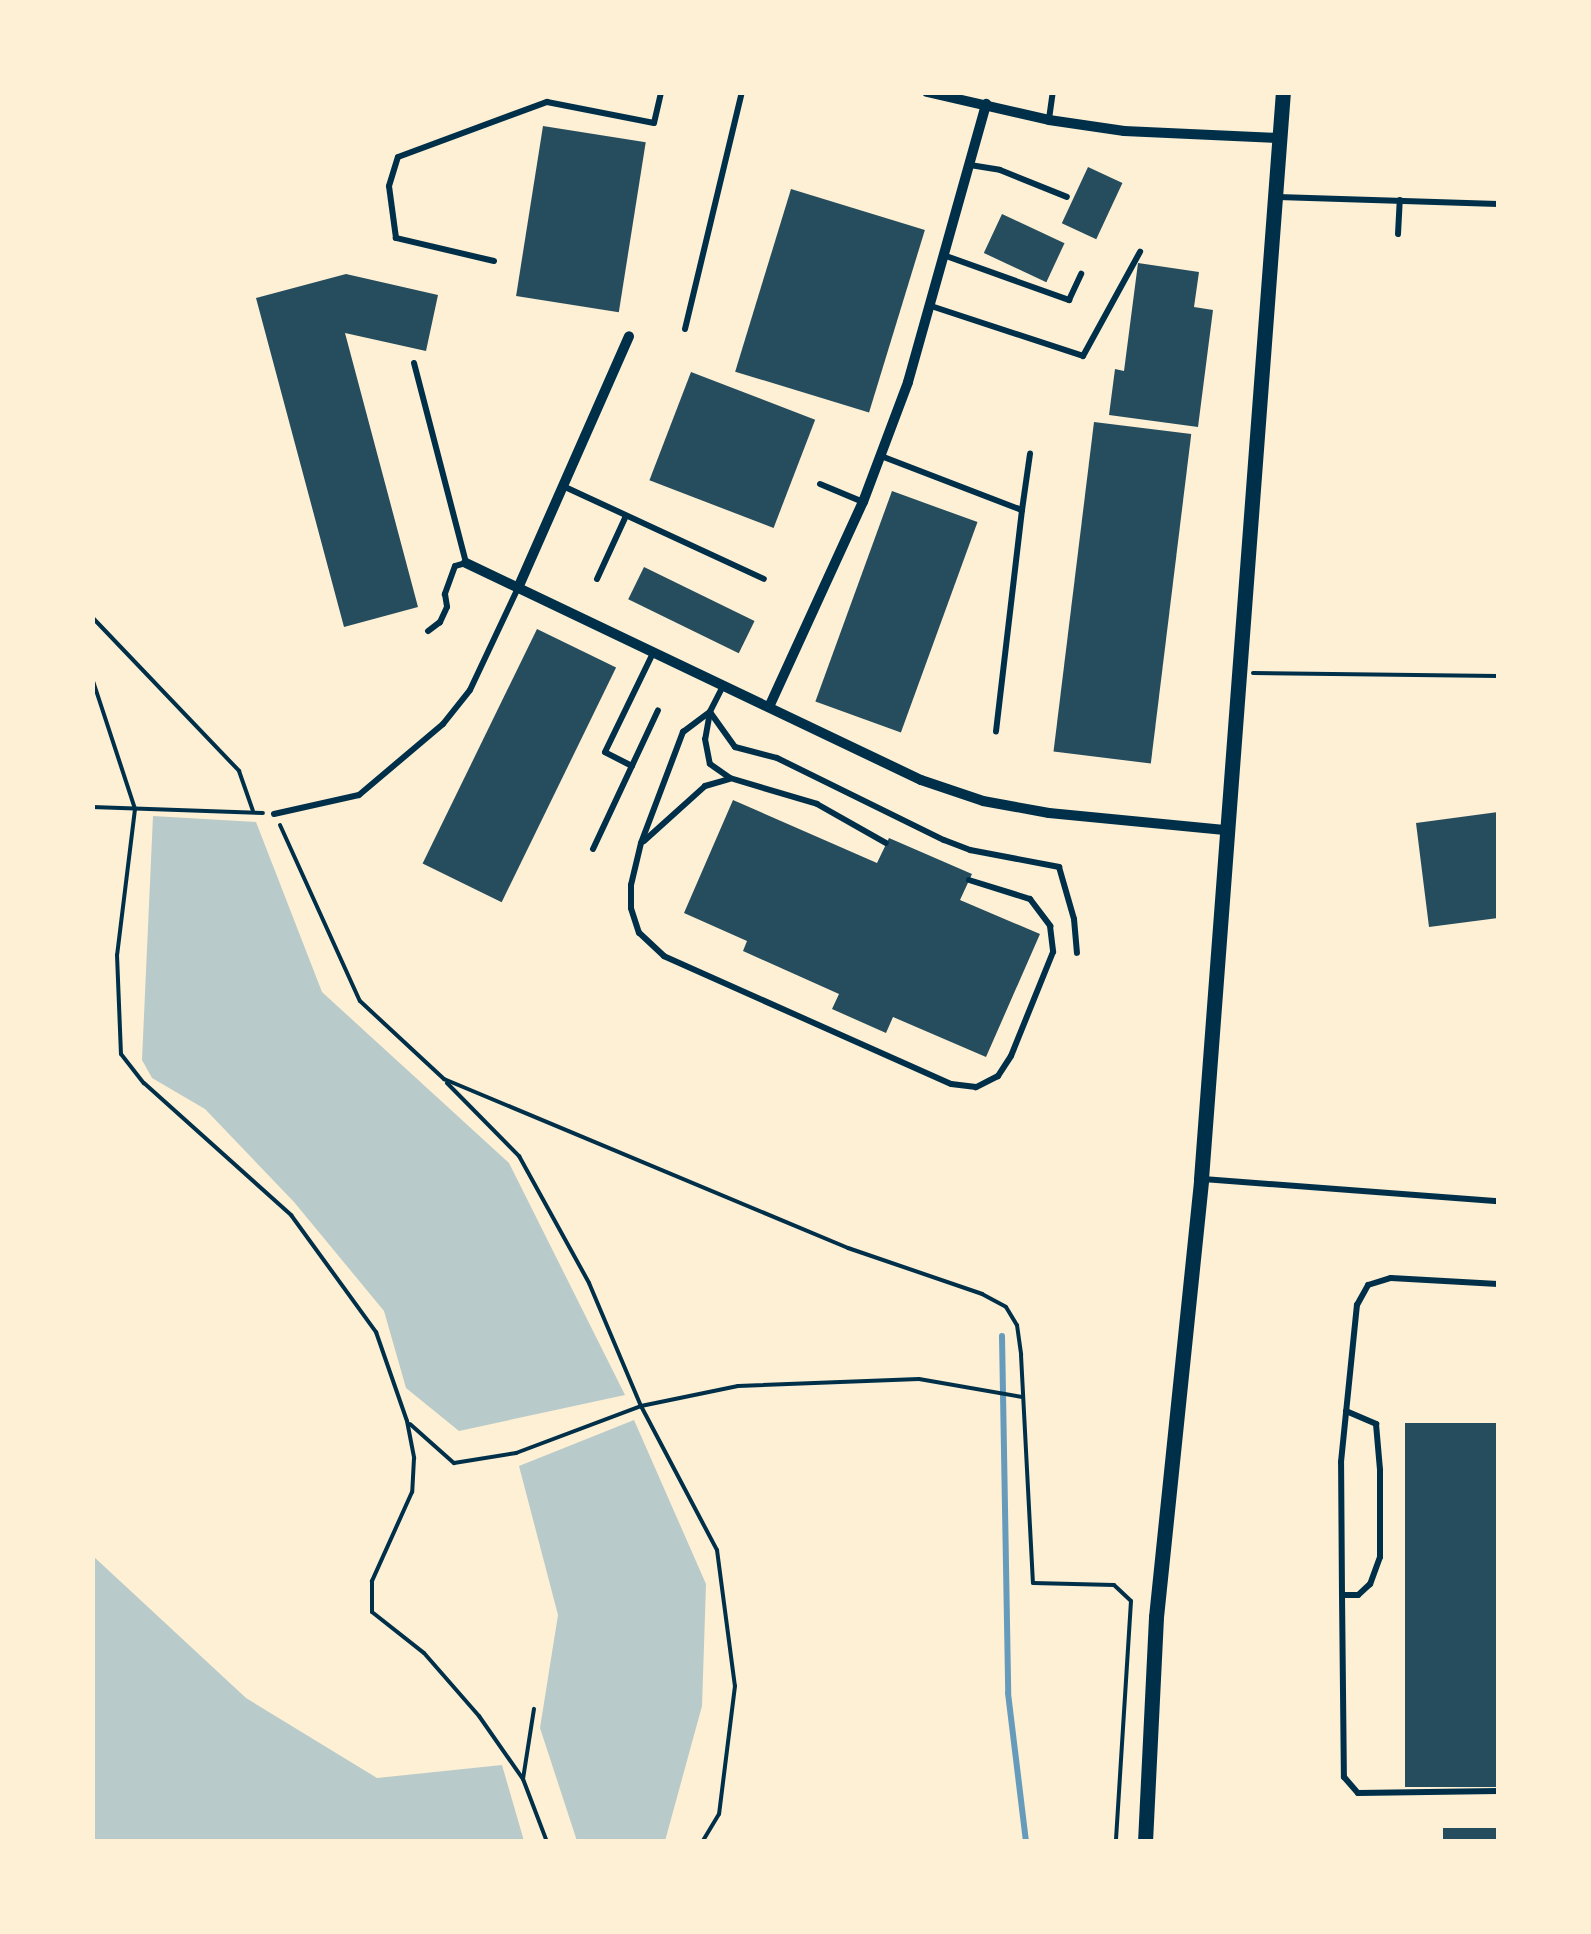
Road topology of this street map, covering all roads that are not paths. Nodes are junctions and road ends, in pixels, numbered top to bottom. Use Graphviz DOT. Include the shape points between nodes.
graph roads {
  1 [pos="661,92"];
  2 [pos="742,92"];
  3 [pos="927,92"];
  4 [pos="1054,92"];
  5 [pos="1282,92"];
  6 [pos="986,104"];
  7 [pos="1049,120"];
  8 [pos="1281,138"];
  9 [pos="969,164"];
  10 [pos="1278,196"];
  11 [pos="1067,197"];
  12 [pos="1400,200"];
  13 [pos="1498,204"];
  14 [pos="1398,234"];
  15 [pos="1140,252"];
  16 [pos="946,256"];
  17 [pos="494,261"];
  18 [pos="1081,274"];
  19 [pos="931,306"];
  20 [pos="685,329"];
  21 [pos="629,336"];
  22 [pos="414,363"];
  23 [pos="1030,454"];
  24 [pos="880,456"];
  25 [pos="820,484"];
  26 [pos="564,488"];
  27 [pos="863,502"];
  28 [pos="1022,510"];
  29 [pos="626,516"];
  30 [pos="466,563"];
  31 [pos="597,579"];
  32 [pos="764,579"];
  33 [pos="518,588"];
  34 [pos="428,630"];
  35 [pos="654,652"];
  36 [pos="723,686"];
  37 [pos="768,707"];
  38 [pos="658,710"];
  39 [pos="710,712"];
  40 [pos="996,731"];
  41 [pos="632,766"];
  42 [pos="730,778"];
  43 [pos="274,814"];
  44 [pos="1227,830"];
  45 [pos="641,843"];
  46 [pos="886,844"];
  47 [pos="593,850"];
  48 [pos="969,880"];
  49 [pos="1077,952"];
  50 [pos="1202,1179"];
  51 [pos="1498,1201"];
  52 [pos="1498,1284"];
  53 [pos="1346,1410"];
  54 [pos="1342,1595"];
  55 [pos="1498,1791"];
  56 [pos="1145,1842"];
  1 -- 17 [label="lane" via="654,123 547,102 398,156 389,186 396,238"];
  2 -- 20 [label="lane"];
  3 -- 6 [label="street"];
  4 -- 7 [label="lane"];
  5 -- 8 [label="street"];
  6 -- 7 [label="street"];
  6 -- 9 [label="street"];
  7 -- 8 [label="street" via="1124,131"];
  8 -- 10 [label="street"];
  9 -- 11 [label="lane"];
  9 -- 16 [label="street"];
  10 -- 12 [label="lane"];
  10 -- 44 [label="street"];
  12 -- 13 [label="lane"];
  12 -- 14 [label="lane"];
  15 -- 19 [label="lane" via="1083,356"];
  16 -- 18 [label="lane" via="1069,300"];
  16 -- 19 [label="street"];
  19 -- 24 [label="street"];
  21 -- 26 [label="street"];
  22 -- 30 [label="lane"];
  23 -- 28 [label="lane"];
  24 -- 27 [label="street"];
  24 -- 28 [label="lane"];
  25 -- 27 [label="lane"];
  26 -- 29 [label="lane"];
  26 -- 33 [label="street"];
  27 -- 37 [label="street"];
  28 -- 40 [label="lane"];
  29 -- 31 [label="lane"];
  29 -- 32 [label="lane"];
  30 -- 33 [label="street"];
  30 -- 34 [label="lane" via="456,566 447,607"];
  33 -- 35 [label="street"];
  33 -- 43 [label="lane" via="470,690 443,724 359,795"];
  35 -- 36 [label="street"];
  35 -- 41 [label="lane" via="605,752"];
  36 -- 37 [label="street"];
  36 -- 39 [label="lane"];
  37 -- 44 [label="street" via="921,780 984,802"];
  38 -- 41 [label="lane"];
  39 -- 42 [label="lane" via="710,764"];
  39 -- 45 [label="lane" via="683,732"];
  39 -- 49 [label="lane" via="736,747 777,758 944,840 1059,867"];
  41 -- 47 [label="lane"];
  42 -- 45 [label="lane" via="705,786"];
  42 -- 46 [label="lane" via="817,804"];
  44 -- 50 [label="street"];
  45 -- 48 [label="lane" via="631,908 639,933 664,956 951,1084 976,1087 998,1076 1012,1056 1054,952 1050,926 1030,899"];
  50 -- 51 [label="lane"];
  50 -- 56 [label="street" via="1156,1618"];
  52 -- 53 [label="lane" via="1418,1278 1368,1285 1357,1304"];
  53 -- 54 [label="lane"];
  53 -- 54 [label="lane" via="1376,1424 1380,1557 1370,1584"];
  54 -- 55 [label="lane" via="1344,1778 1358,1792"];
}
